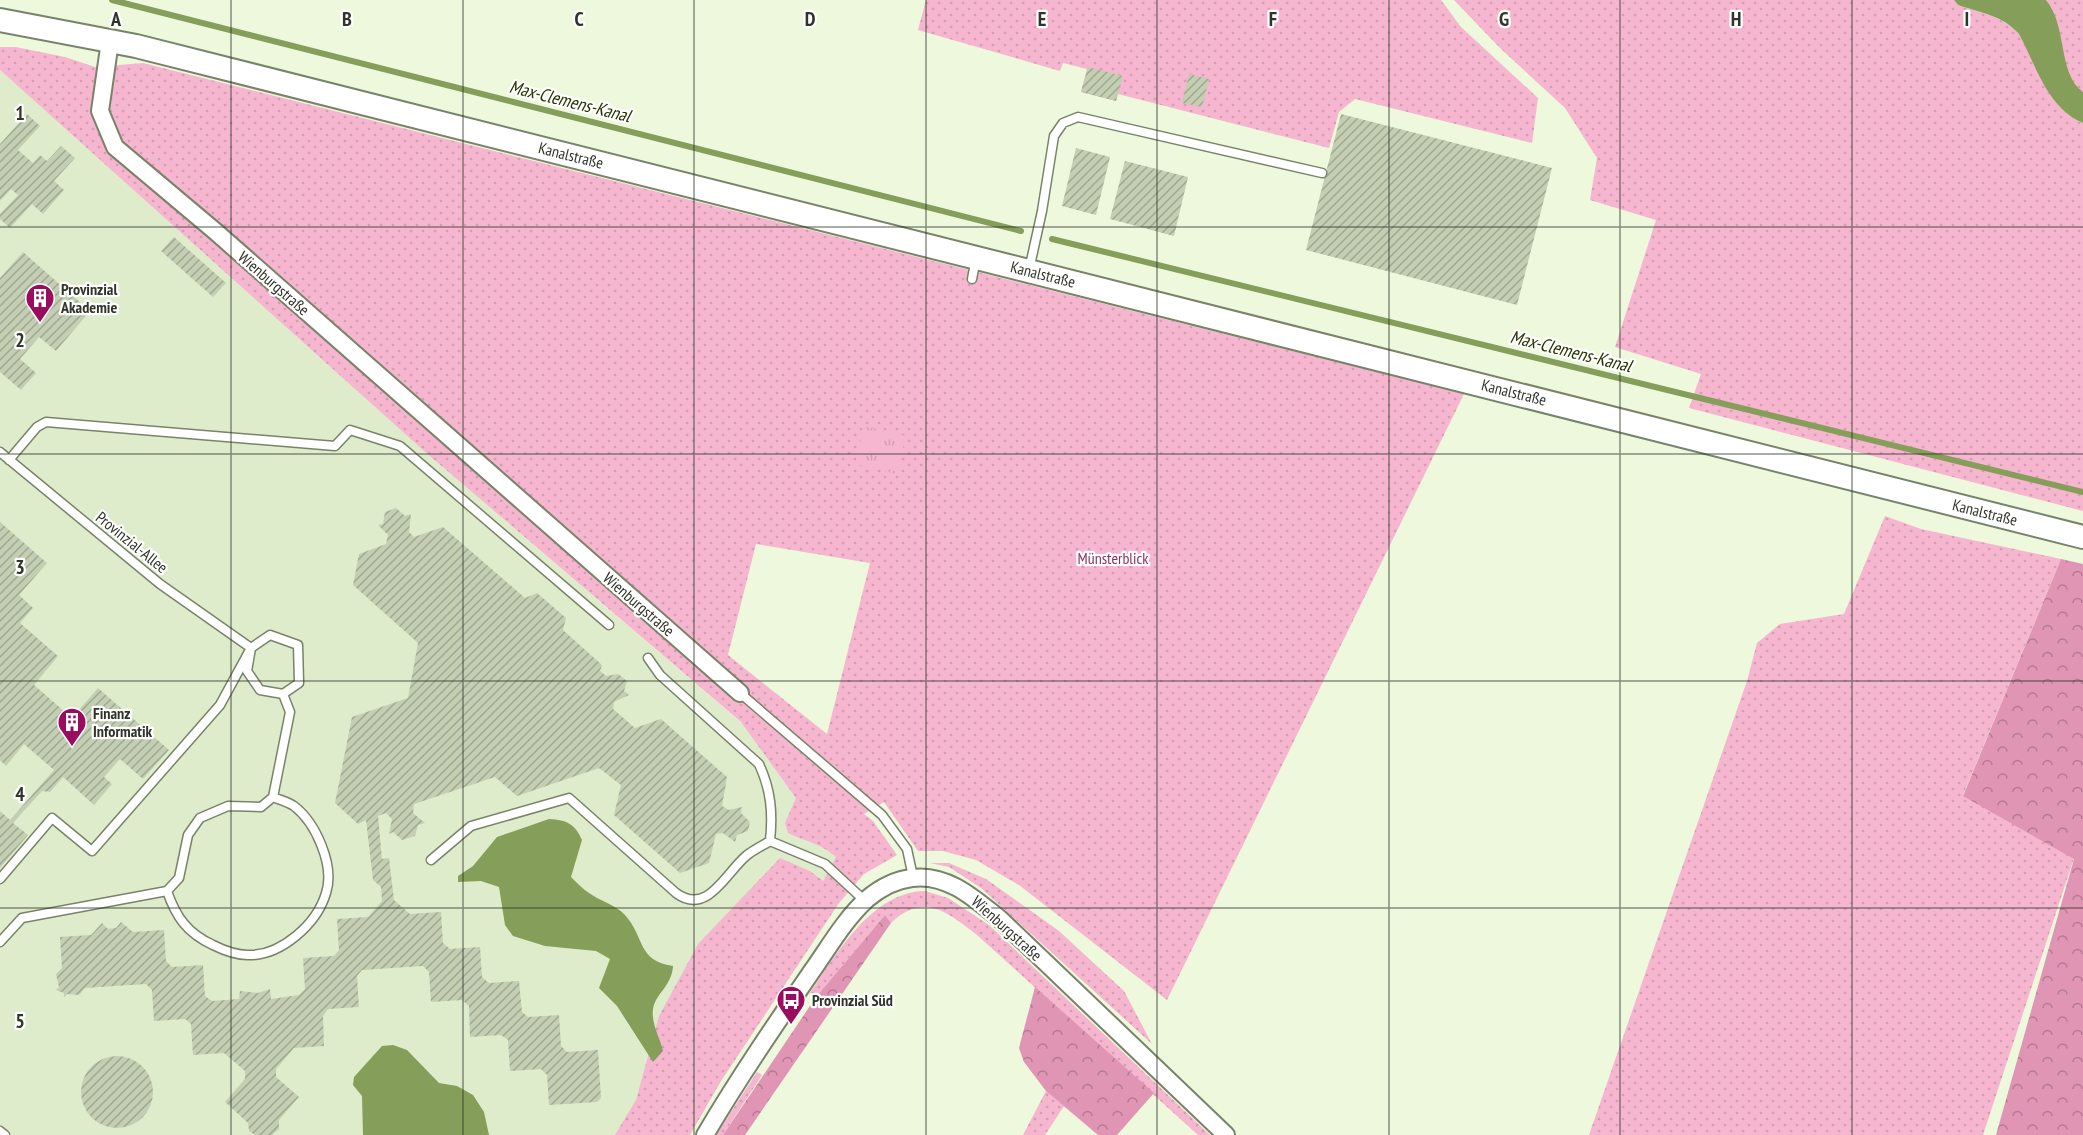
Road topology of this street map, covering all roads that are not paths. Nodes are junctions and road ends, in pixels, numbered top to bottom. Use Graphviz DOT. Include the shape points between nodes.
graph roads {
  1 [pos="0,20"];
  2 [pos="110,41"];
  3 [pos="1322,173"];
  4 [pos="1029,270"];
  5 [pos="0,452"];
  6 [pos="9,460"];
  7 [pos="2083,537"];
  8 [pos="609,625"];
  9 [pos="251,648"];
  10 [pos="648,658"];
  11 [pos="740,693"];
  12 [pos="284,694"];
  13 [pos="273,797"];
  14 [pos="770,841"];
  15 [pos="431,860"];
  16 [pos="913,878"];
  17 [pos="0,879"];
  18 [pos="167,891"];
  19 [pos="865,901"];
  20 [pos="0,942"];
  21 [pos="0,1131"];
  22 [pos="5,1135"];
  23 [pos="705,1135"];
  24 [pos="1226,1135"];
  1 -- 2 [label="main road, Kanalstraße"];
  2 -- 4 [label="main road, Kanalstraße" via="974,268"];
  2 -- 11 [label="street, Wienburgstraße" via="100,111 115,147"];
  3 -- 4 [label="lane" via="1078,117 1064,123 1054,136"];
  4 -- 7 [label="main road, Kanalstraße"];
  5 -- 6 [label="lane, Provinzial-Allee"];
  6 -- 8 [label="lane" via="36,427 46,422 335,446 350,430 400,446"];
  6 -- 9 [label="lane, Provinzial-Allee" via="160,584"];
  9 -- 12 [label="lane" via="247,671 260,690"];
  9 -- 12 [label="lane" via="270,635 298,645 299,683"];
  9 -- 17 [label="lane" via="220,705 92,851 52,818"];
  10 -- 14 [label="lane" via="660,675 759,764 773,811"];
  11 -- 16 [label="lane, Wienburgstraße" via="882,815 907,849"];
  12 -- 13 [label="lane" via="290,712"];
  13 -- 18 [label="lane" via="261,807 228,806 201,819 188,835 179,878"];
  13 -- 18 [label="lane" via="294,806 314,828 326,858 327,892 300,933 274,951 248,955 224,950 202,940 176,916"];
  14 -- 15 [label="lane" via="747,855 713,892 695,901 676,893 569,798 471,826"];
  14 -- 19 [label="lane" via="825,864"];
  16 -- 19 [label="street" via="887,885"];
  16 -- 24 [label="street, Wienburgstraße" via="949,883 976,900"];
  18 -- 20 [label="lane" via="22,918"];
  19 -- 23 [label="street" via="793,998"];
  21 -- 22 [label="lane"];
}
